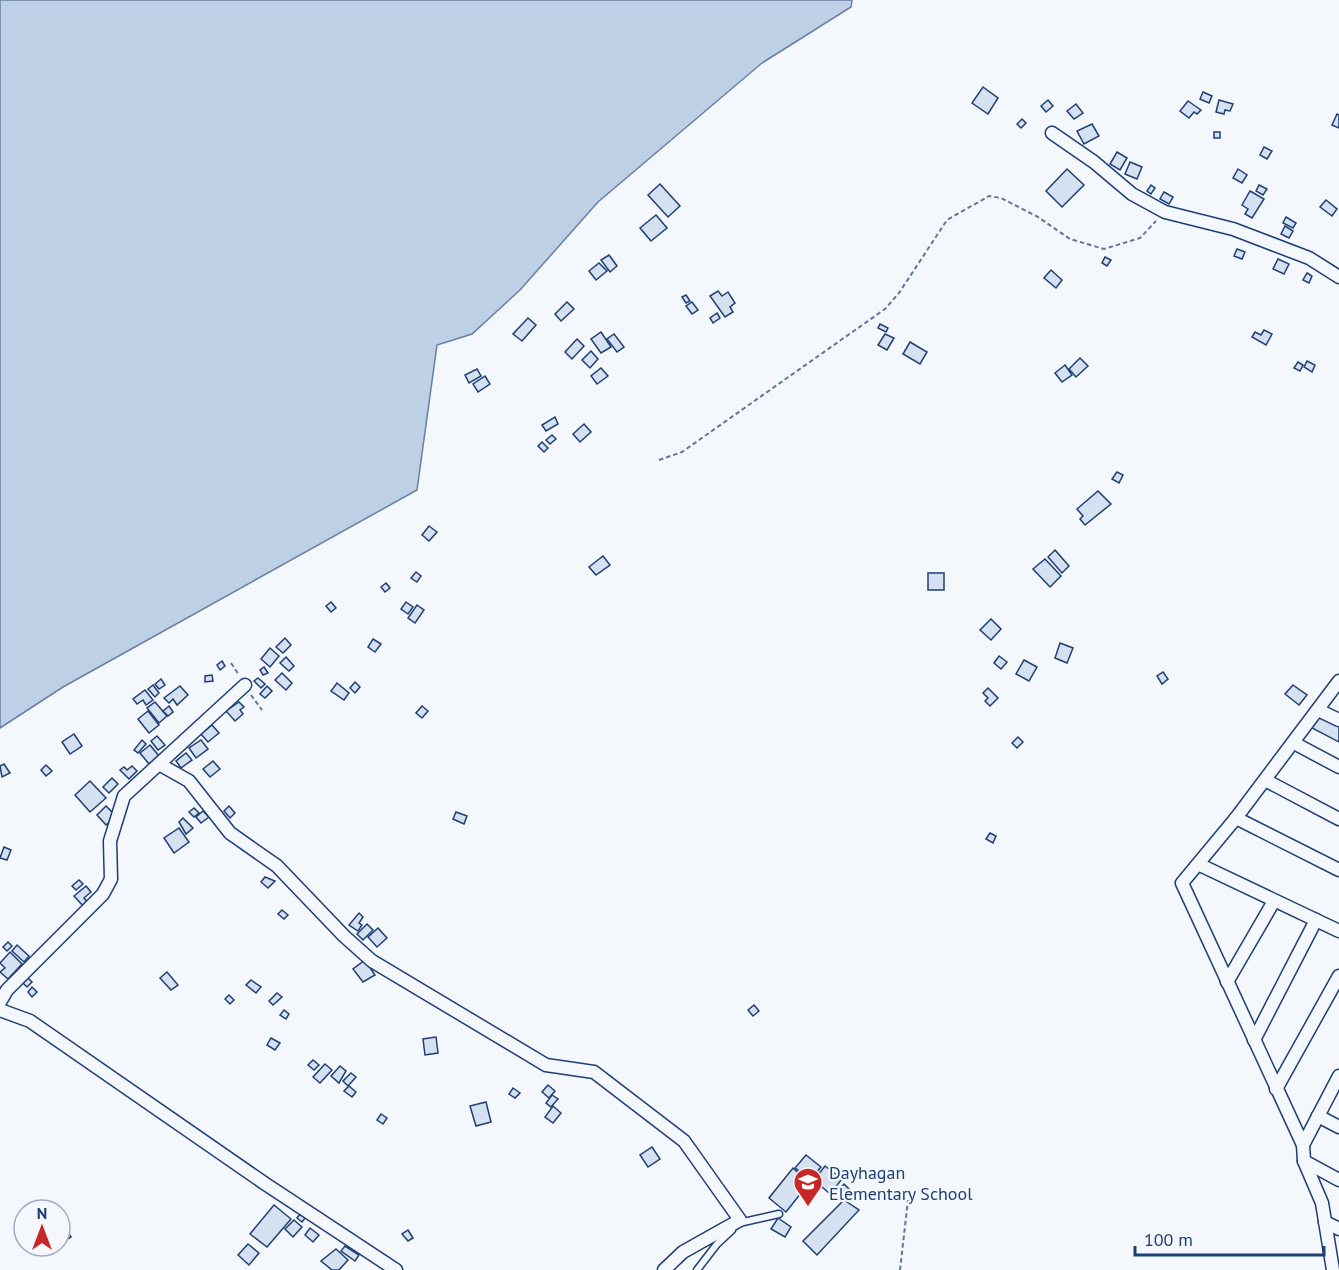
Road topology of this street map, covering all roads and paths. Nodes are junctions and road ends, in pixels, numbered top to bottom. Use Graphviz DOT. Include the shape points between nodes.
graph roads {
  1 [pos="1052,133"];
  2 [pos="1165,212"];
  3 [pos="1339,277"];
  4 [pos="659,460"];
  5 [pos="1339,681"];
  6 [pos="245,685"];
  7 [pos="1318,710"];
  8 [pos="1339,720"];
  9 [pos="1294,743"];
  10 [pos="159,764"];
  11 [pos="1339,767"];
  12 [pos="1265,780"];
  13 [pos="1236,818"];
  14 [pos="1339,819"];
  15 [pos="1198,864"];
  16 [pos="1339,870"];
  17 [pos="1275,901"];
  18 [pos="1316,920"];
  19 [pos="1339,931"];
  20 [pos="1339,976"];
  21 [pos="1227,982"];
  22 [pos="0,1002"];
  23 [pos="0,1010"];
  24 [pos="1254,1040"];
  25 [pos="1339,1076"];
  26 [pos="1275,1089"];
  27 [pos="1318,1116"];
  28 [pos="1339,1127"];
  29 [pos="1303,1144"];
  30 [pos="1304,1161"];
  31 [pos="1339,1180"];
  32 [pos="908,1200"];
  33 [pos="779,1214"];
  34 [pos="741,1220"];
  35 [pos="1325,1222"];
  36 [pos="1339,1229"];
  37 [pos="396,1270"];
  38 [pos="664,1270"];
  39 [pos="697,1270"];
  40 [pos="900,1270"];
  41 [pos="1333,1270"];
  1 -- 2 [label="street" via="1131,194"];
  2 -- 3 [label="street" via="1233,229 1309,258"];
  2 -- 4 [label="path" via="1140,238 1104,249 1070,239 1038,217 989,196 947,220 885,309 682,452"];
  5 -- 7 [label="street"];
  6 -- 10 [label="street"];
  7 -- 8 [label="street"];
  7 -- 9 [label="street"];
  9 -- 11 [label="street"];
  9 -- 12 [label="street"];
  10 -- 22 [label="street" via="124,796 110,841 111,879 103,894 7,990"];
  10 -- 34 [label="street" via="189,781 230,833 277,866 372,961 546,1065 594,1072 684,1141"];
  12 -- 13 [label="street"];
  12 -- 14 [label="street"];
  13 -- 15 [label="street"];
  13 -- 16 [label="street"];
  15 -- 17 [label="street"];
  15 -- 21 [label="street" via="1182,883"];
  17 -- 18 [label="street"];
  17 -- 21 [label="street"];
  18 -- 19 [label="street"];
  18 -- 24 [label="street"];
  20 -- 26 [label="street"];
  21 -- 24 [label="street"];
  23 -- 37 [label="street" via="30,1021"];
  24 -- 26 [label="street"];
  25 -- 27 [label="street"];
  26 -- 29 [label="street"];
  27 -- 28 [label="street"];
  27 -- 29 [label="street"];
  29 -- 30 [label="street"];
  30 -- 31 [label="street"];
  30 -- 35 [label="street" via="1322,1203"];
  32 -- 40 [label="path"];
  33 -- 34 [label="lane"];
  34 -- 38 [label="street" via="683,1252"];
  34 -- 39 [label="lane"];
  35 -- 36 [label="street"];
  35 -- 41 [label="street"];
}
